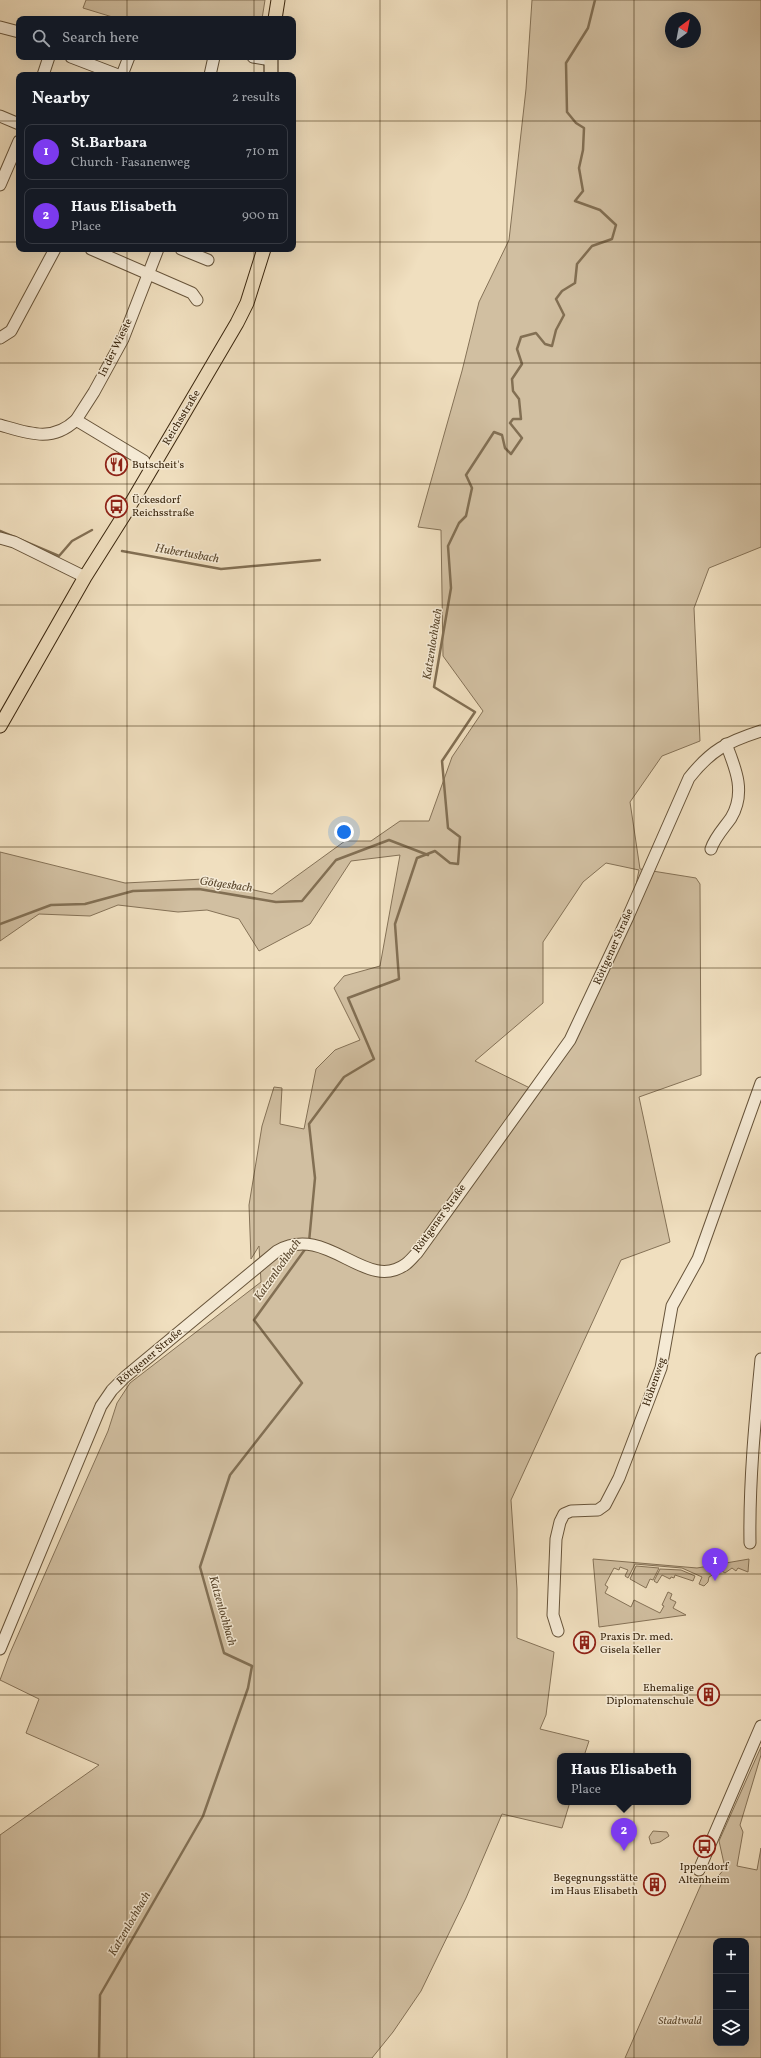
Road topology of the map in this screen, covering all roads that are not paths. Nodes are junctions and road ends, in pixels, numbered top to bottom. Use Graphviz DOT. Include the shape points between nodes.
graph roads {
  1 [pos="278,0"];
  2 [pos="275,16"];
  3 [pos="0,27"];
  4 [pos="16,31"];
  5 [pos="48,60"];
  6 [pos="79,60"];
  7 [pos="128,60"];
  8 [pos="213,60"];
  9 [pos="271,60"];
  10 [pos="44,72"];
  11 [pos="110,72"];
  12 [pos="123,72"];
  13 [pos="211,72"];
  14 [pos="271,72"];
  15 [pos="0,116"];
  16 [pos="16,123"];
  17 [pos="16,148"];
  18 [pos="0,185"];
  19 [pos="53,252"];
  20 [pos="97,252"];
  21 [pos="157,252"];
  22 [pos="188,252"];
  23 [pos="263,252"];
  24 [pos="208,260"];
  25 [pos="148,273"];
  26 [pos="198,300"];
  27 [pos="1,340"];
  28 [pos="76,420"];
  29 [pos="0,425"];
  30 [pos="144,462"];
  31 [pos="0,538"];
  32 [pos="85,577"];
  33 [pos="0,726"];
  34 [pos="761,731"];
  35 [pos="726,744"];
  36 [pos="711,849"];
  37 [pos="761,1084"];
  38 [pos="761,1360"];
  39 [pos="750,1543"];
  40 [pos="558,1631"];
  41 [pos="0,1649"];
  42 [pos="761,1726"];
  43 [pos="699,1870"];
  1 -- 2 [label="main road"];
  3 -- 4 [label="street"];
  5 -- 10 [label="street"];
  6 -- 11 [label="street"];
  7 -- 12 [label="street"];
  8 -- 13 [label="street"];
  9 -- 14 [label="main road"];
  15 -- 16 [label="street"];
  17 -- 18 [label="street"];
  19 -- 27 [label="street" via="10,332"];
  20 -- 25 [label="street"];
  21 -- 25 [label="street, In der Wieste"];
  22 -- 24 [label="street"];
  23 -- 32 [label="main road, Reichsstraße" via="248,302 237,323"];
  25 -- 26 [label="street" via="192,293"];
  25 -- 28 [label="street, In der Wieste" via="123,339"];
  28 -- 29 [label="street" via="66,429 35,435"];
  28 -- 30 [label="street"];
  31 -- 32 [label="street" via="14,542"];
  32 -- 33 [label="main road, Reichsstraße"];
  34 -- 35 [label="street, Röttgener Straße"];
  35 -- 36 [label="street" via="738,774 738,796 734,812 714,840"];
  35 -- 41 [label="street, Röttgener Straße" via="702,761 689,778 570,1040 417,1253 406,1264 393,1271 377,1271 309,1243 288,1244 276,1251 125,1377 101,1406"];
  37 -- 40 [label="street, Höhenweg" via="698,1259 672,1306 661,1368 619,1478 605,1505 598,1510 571,1511 564,1514 560,1522 556,1539 553,1615"];
  38 -- 39 [label="street" via="751,1465"];
  42 -- 43 [label="street"];
}
